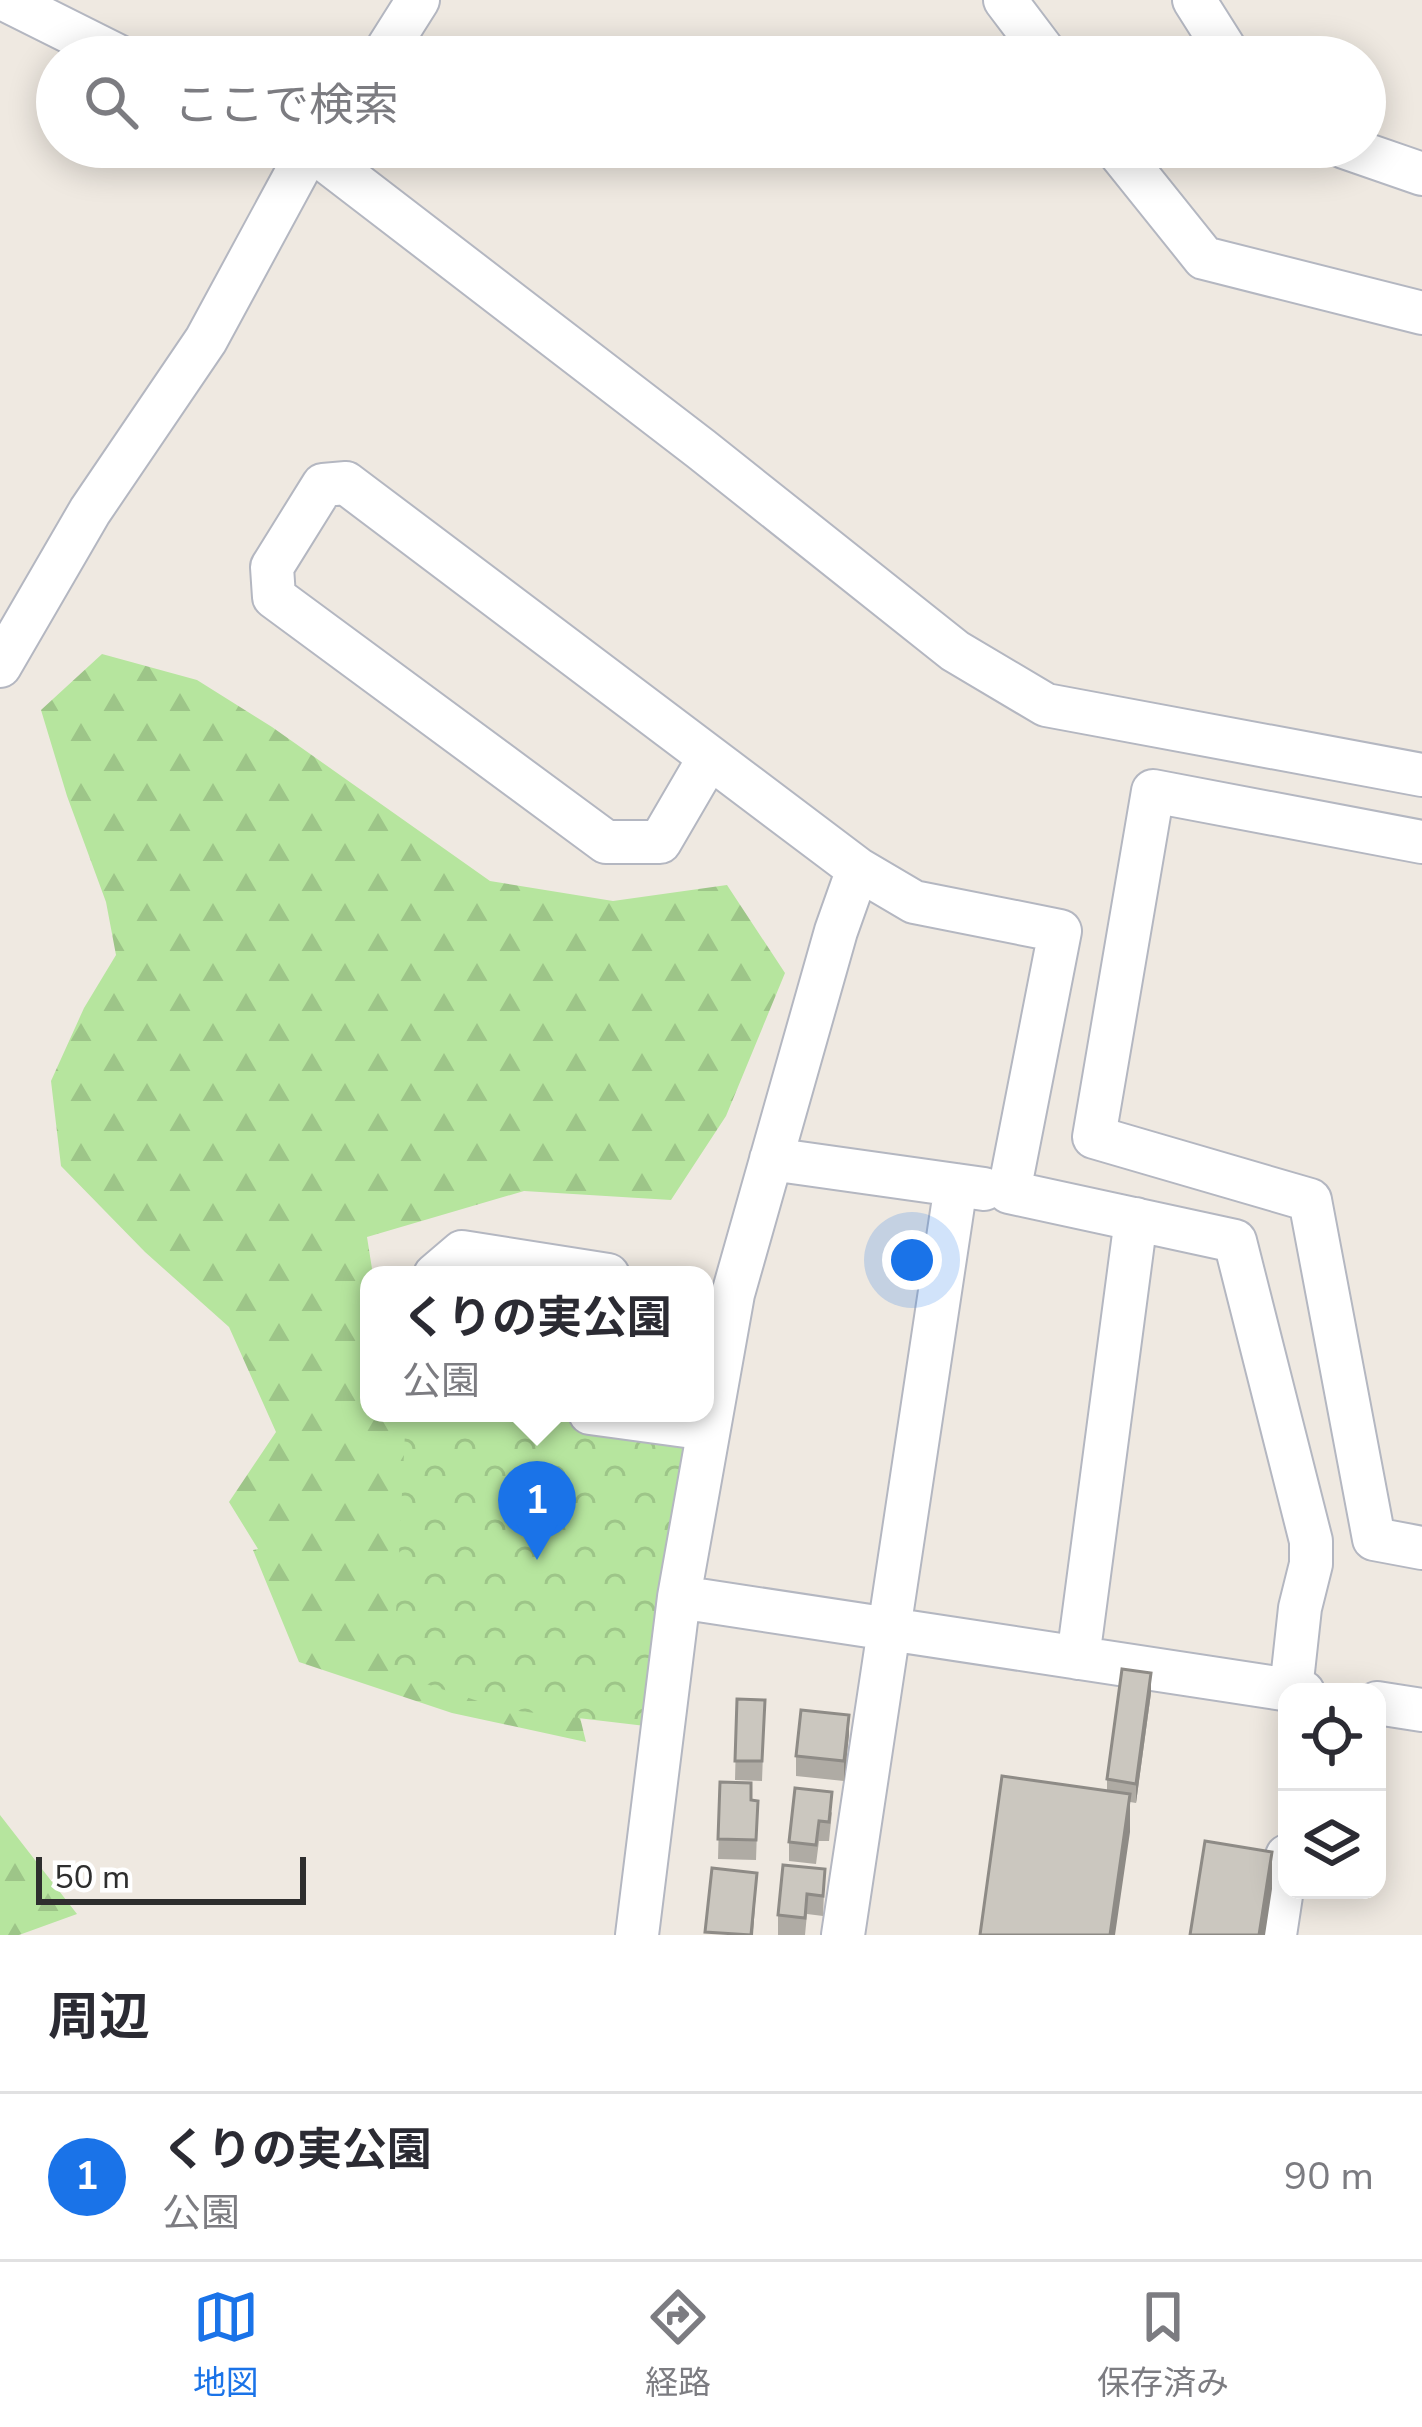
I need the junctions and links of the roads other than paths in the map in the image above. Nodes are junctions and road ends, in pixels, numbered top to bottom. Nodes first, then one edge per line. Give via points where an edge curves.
1 (6, 0) edge
2 (418, 0) edge
3 (1005, 0) edge
4 (1194, 0) edge
5 (78, 36) edge
6 (395, 36) edge
7 (1032, 36) edge
8 (1217, 36) edge
9 (1386, 162) edge
10 (305, 168) edge
11 (340, 168) edge
12 (1132, 168) edge
13 (1422, 174) edge
14 (1422, 313) edge
15 (0, 666) edge
16 (709, 758) junction
17 (1422, 775) edge
18 (1422, 842) edge
19 (858, 869) junction
20 (771, 1159) junction
21 (956, 1185) junction
22 (1009, 1192) junction
23 (1136, 1220) junction
24 (446, 1266) edge
25 (551, 1266) edge
26 (719, 1292) edge
27 (714, 1354) edge
28 (656, 1422) edge
29 (709, 1422) edge
30 (708, 1429) junction
31 (1422, 1548) edge
32 (679, 1597) junction
33 (889, 1629) junction
34 (1078, 1658) junction
35 (1297, 1683) edge
36 (1278, 1688) edge
37 (1386, 1704) edge
38 (1422, 1710) edge
39 (1280, 1899) edge
40 (637, 1935) edge
41 (843, 1935) edge
42 (1275, 1935) edge

1 - 5 street
2 - 6 street
3 - 7 street
4 - 8 street
9 - 13 street
10 - 15 street
11 - 17 street via 955,651 1046,705
12 - 14 street via 1204,258
16 - 16 street via 346,483 323,485 272,567 274,597 607,842 660,842
16 - 19 street
18 - 31 street via 1154,791 1094,1137 1310,1200 1374,1539
19 - 20 street
19 - 22 street via 914,902 1060,931
20 - 21 street
20 - 26 street
21 - 22 street
21 - 33 street
22 - 23 street
23 - 34 street
23 - 35 street via 1235,1240 1312,1541
24 - 25 street via 462,1252
26 - 27 street
28 - 30 street
29 - 30 street
30 - 32 street
32 - 33 street
32 - 40 street
33 - 34 street
33 - 41 street
34 - 36 street
37 - 38 street
39 - 42 street

